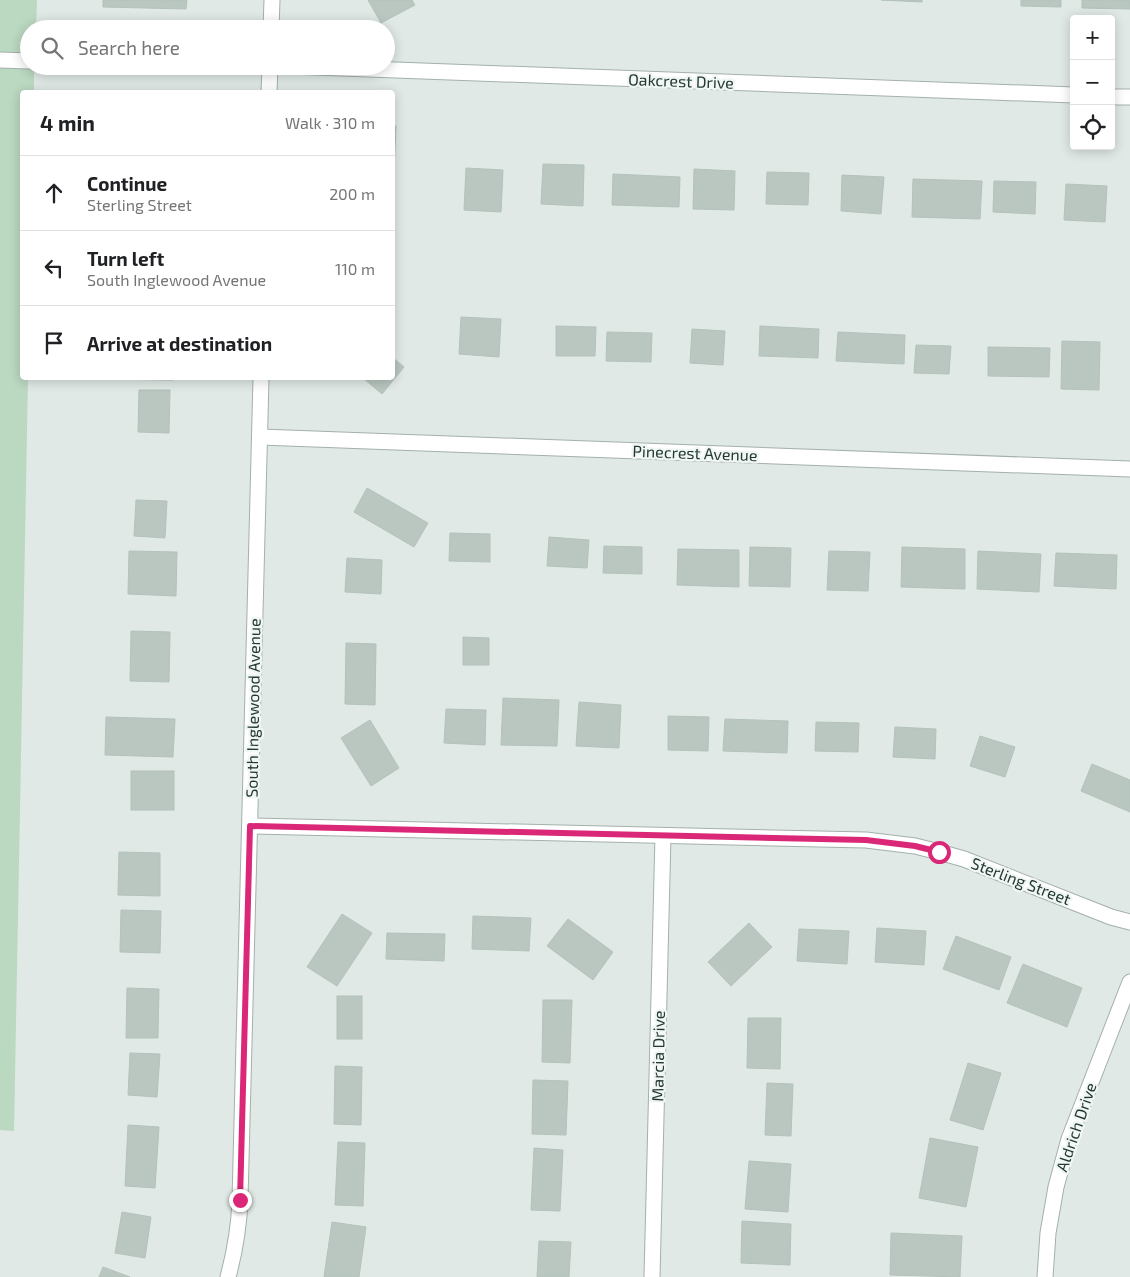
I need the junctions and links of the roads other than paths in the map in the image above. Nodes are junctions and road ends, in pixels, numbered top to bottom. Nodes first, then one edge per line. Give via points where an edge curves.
1 (272, 0) edge
2 (271, 20) edge
3 (0, 60) edge
4 (20, 61) edge
5 (395, 70) edge
6 (270, 75) edge
7 (269, 90) edge
8 (1070, 95) edge
9 (1115, 97) edge
10 (1130, 97) edge
11 (261, 380) edge
12 (260, 437) junction
13 (1130, 469) edge
14 (250, 826) junction
15 (663, 836) junction
16 (1130, 922) edge
17 (1130, 982) edge
18 (228, 1277) edge
19 (652, 1277) edge
20 (1045, 1277) edge

1 - 2 street
3 - 4 street
5 - 8 street, Oakcrest Drive
6 - 7 street
9 - 10 street
11 - 12 street, South Inglewood Avenue
12 - 13 street, Pinecrest Avenue
12 - 14 street, South Inglewood Avenue
14 - 15 street, Sterling Street
14 - 18 street, South Inglewood Avenue via 240,1200 236,1243
15 - 16 street, Sterling Street via 866,840 915,846 964,859
15 - 19 street, Marcia Drive
17 - 20 street, Aldrich Drive via 1069,1139 1054,1196

